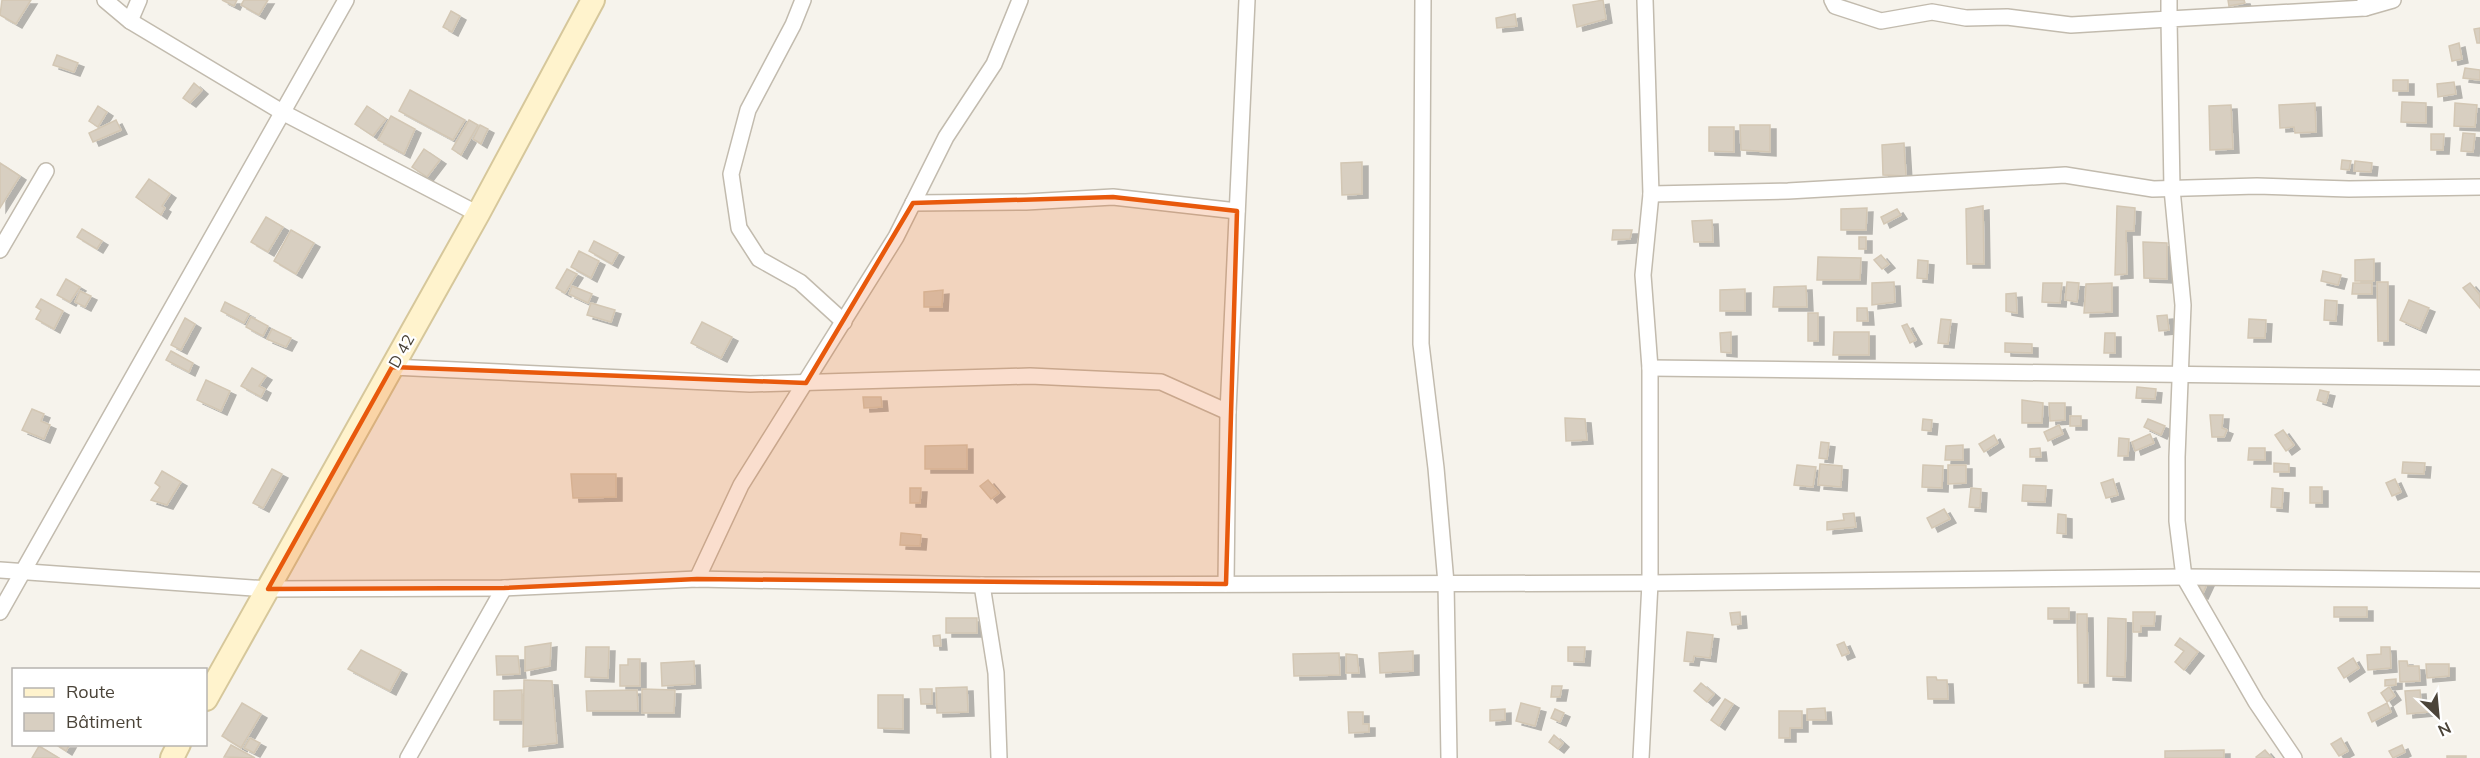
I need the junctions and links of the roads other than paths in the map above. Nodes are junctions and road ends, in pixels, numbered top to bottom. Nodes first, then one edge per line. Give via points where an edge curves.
1 (105, 0) edge
2 (139, 0) edge
3 (345, 0) edge
4 (593, 0) edge
5 (803, 0) edge
6 (1020, 0) edge
7 (1247, 0) edge
8 (1423, 0) edge
9 (1645, 0) edge
10 (1833, 0) edge
11 (2169, 0) edge
12 (2393, 0) edge
13 (2365, 4) edge
14 (2169, 19) junction
15 (130, 21) junction
16 (282, 112) junction
17 (46, 171) dead end
18 (2480, 187) edge
19 (2172, 189) junction
20 (1651, 194) junction
21 (913, 202) junction
22 (1237, 210) junction
23 (478, 214) junction
24 (0, 250) edge
25 (844, 322) junction
26 (392, 367) junction
27 (1650, 368) junction
28 (2180, 373) junction
29 (2480, 378) edge
30 (807, 383) junction
31 (1228, 412) junction
32 (0, 570) edge
33 (23, 572) junction
34 (2184, 577) junction
35 (697, 579) junction
36 (2480, 580) edge
37 (1446, 583) junction
38 (1650, 583) junction
39 (1226, 584) junction
40 (982, 585) junction
41 (504, 588) junction
42 (268, 589) junction
43 (0, 612) edge
44 (207, 697) edge
45 (408, 758) edge
46 (999, 758) edge
47 (1449, 758) edge
48 (1641, 758) edge
49 (2294, 758) edge

1 - 15 street
2 - 15 street
3 - 16 street
4 - 23 street, D 42 / D 42
5 - 25 street via 748,110 731,174 739,228 759,259 800,282
6 - 21 street via 994,64 946,137
7 - 22 street
8 - 37 street via 1421,344
9 - 20 street
10 - 14 street via 1835,6 1881,21 1932,12 2071,25
11 - 14 street
12 - 13 street
13 - 14 street
14 - 19 street
15 - 16 street
16 - 23 street
16 - 33 street
17 - 24 street
18 - 19 street
19 - 20 street via 2065,175 1788,191
19 - 28 street via 2182,305
20 - 27 street via 1642,275
21 - 22 street via 1113,197
21 - 25 street
22 - 31 street
23 - 26 street, D 42 / D 42
25 - 30 street
26 - 30 street via 750,384
26 - 42 street, D 42 / D 42
27 - 28 street
27 - 38 street
28 - 29 street
28 - 34 street via 2177,521
30 - 31 street via 1030,376 1161,382
30 - 35 street via 741,485
31 - 39 street
32 - 33 street
33 - 42 street
33 - 43 street
34 - 36 street
34 - 38 street
34 - 49 street via 2256,702
35 - 40 street
35 - 41 street
37 - 38 street
37 - 39 street
37 - 47 street
38 - 48 street
39 - 40 street
40 - 46 street via 996,673
41 - 42 street
41 - 45 street
42 - 44 street, D 42 / D 42

